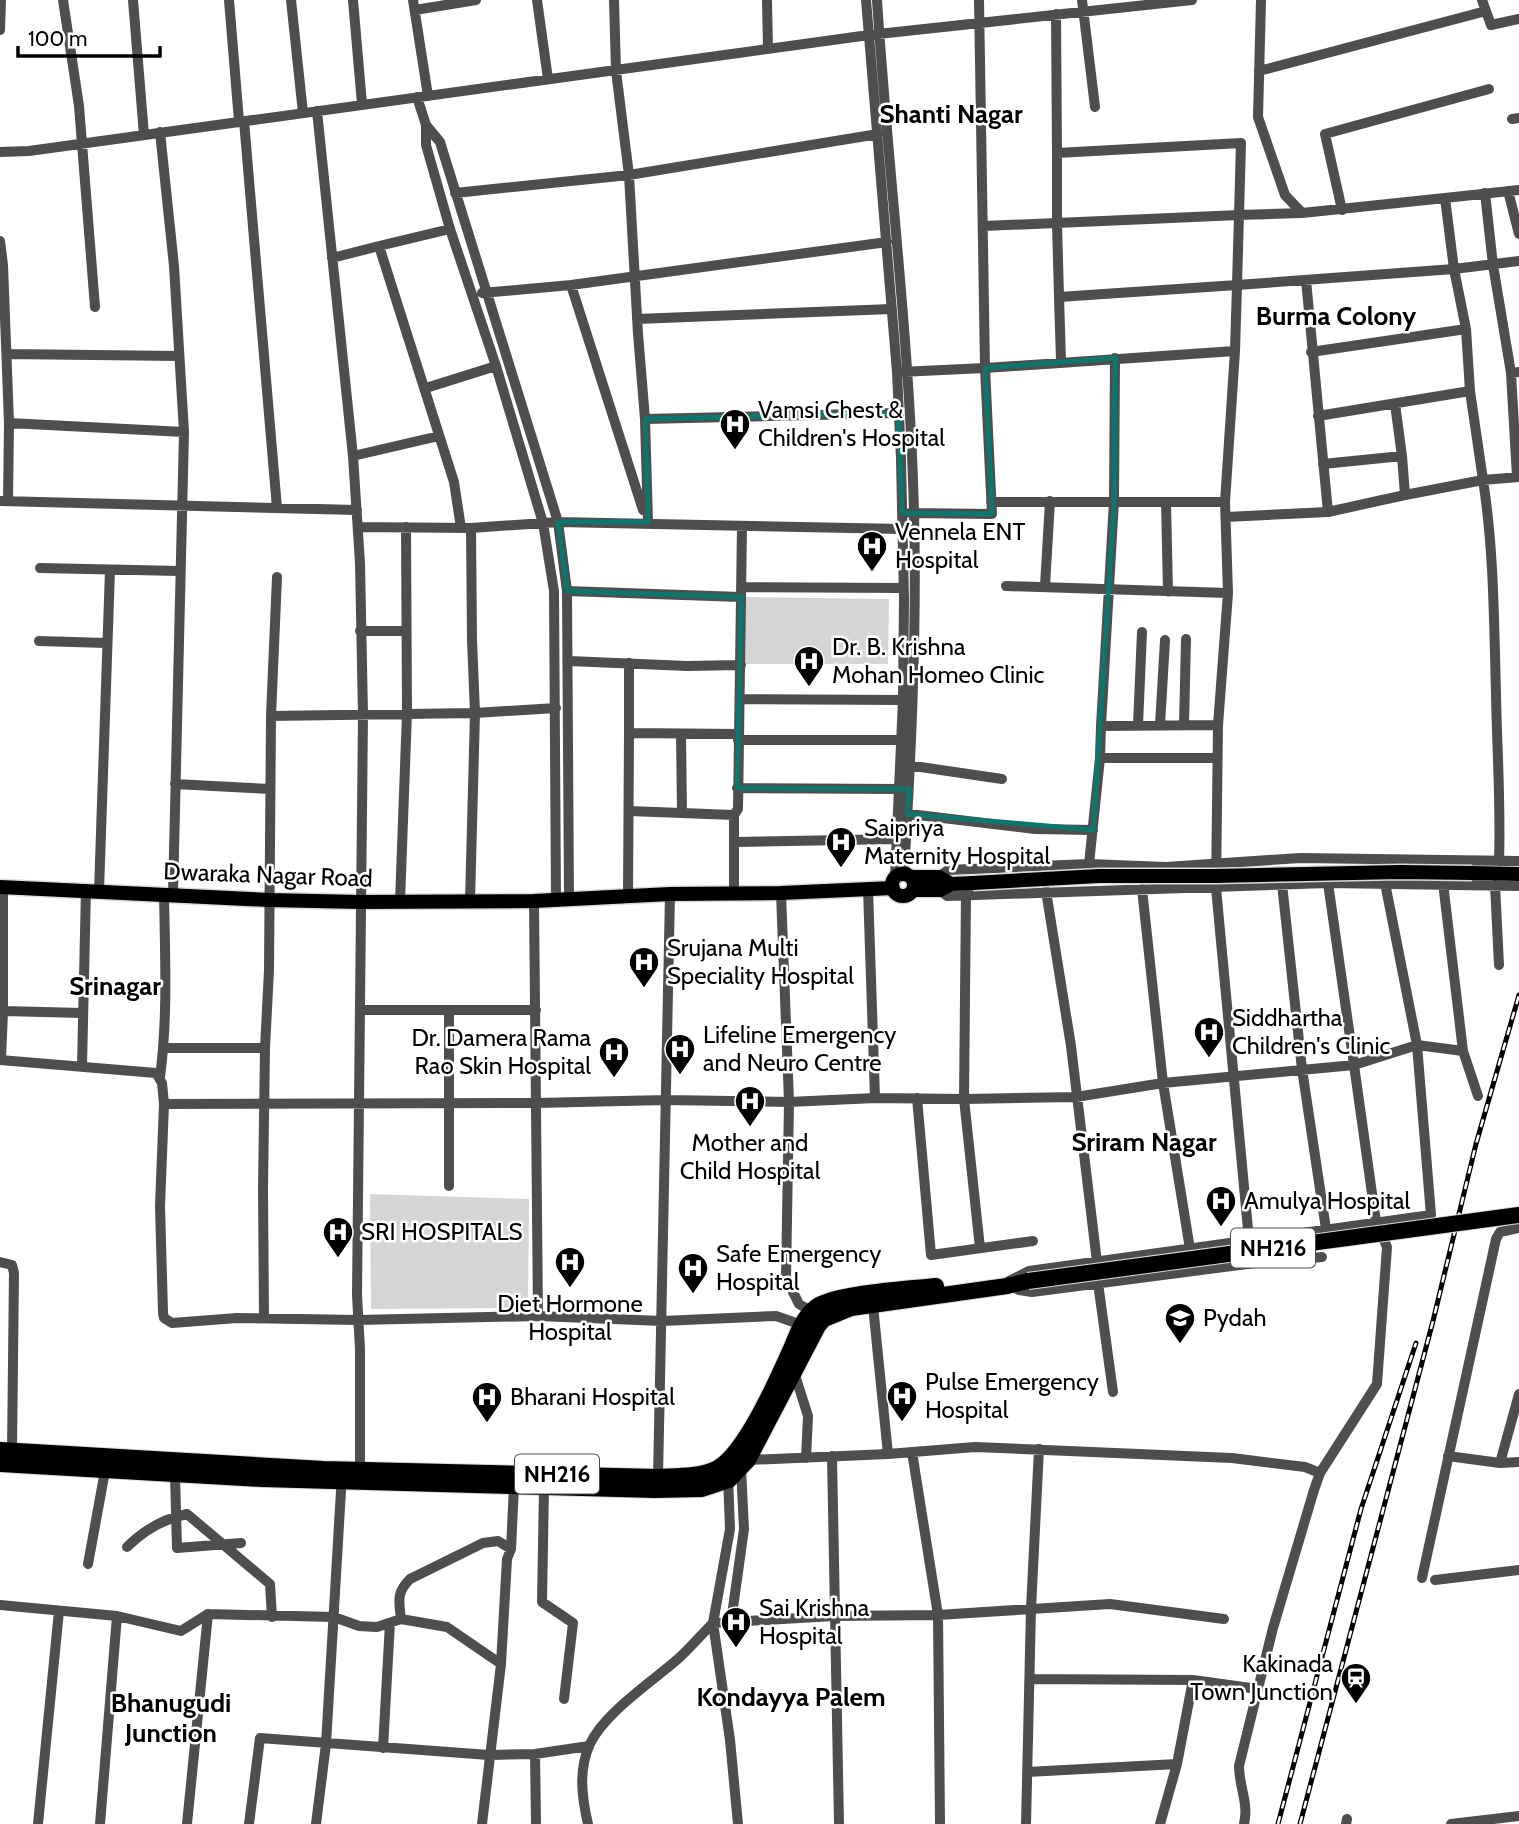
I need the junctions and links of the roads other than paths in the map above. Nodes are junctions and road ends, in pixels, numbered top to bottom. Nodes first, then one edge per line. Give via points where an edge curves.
1 (64, 0) edge
2 (133, 0) edge
3 (229, 0) edge
4 (290, 0) edge
5 (354, 0) edge
6 (476, 0) edge
7 (537, 0) edge
8 (614, 0) edge
9 (767, 0) edge
10 (866, 0) edge
11 (877, 0) edge
12 (979, 0) edge
13 (1192, 0) edge
14 (1261, 0) edge
15 (1, 3) edge
16 (414, 5) edge
17 (1484, 5) edge
18 (1083, 6) edge
19 (1056, 14) junction
20 (1519, 19) edge
21 (980, 23) junction
22 (0, 30) edge
23 (874, 35) junction
24 (768, 49) junction
25 (616, 71) junction
26 (1259, 71) junction
27 (548, 79) junction
28 (1489, 89) dead end
29 (422, 96) junction
30 (362, 104) junction
31 (1095, 107) dead end
32 (317, 111) junction
33 (303, 113) junction
34 (241, 121) junction
35 (426, 125) junction
36 (160, 132) junction
37 (1263, 133) junction
38 (878, 134) junction
39 (144, 135) junction
40 (1241, 143) junction
41 (82, 144) junction
42 (0, 152) edge
43 (1057, 153) junction
44 (629, 175) junction
45 (1514, 190) edge
46 (455, 193) junction
47 (1485, 193) junction
48 (1445, 198) junction
49 (1342, 210) junction
50 (1303, 213) junction
51 (1239, 215) junction
52 (1057, 223) junction
53 (983, 226) junction
54 (450, 229) junction
55 (1519, 234) edge
56 (0, 241) edge
57 (887, 242) junction
58 (379, 246) junction
59 (332, 258) junction
60 (1519, 261) edge
61 (2, 265) edge
62 (1493, 265) junction
63 (1454, 268) junction
64 (634, 275) junction
65 (1306, 280) junction
66 (571, 285) junction
67 (1237, 285) junction
68 (485, 292) junction
69 (472, 295) junction
70 (1059, 297) junction
71 (95, 307) dead end
72 (892, 309) junction
73 (637, 319) junction
74 (1466, 329) junction
75 (1235, 351) junction
76 (1311, 352) junction
77 (7, 354) junction
78 (179, 356) junction
79 (1115, 358) junction
80 (1061, 361) junction
81 (496, 366) junction
82 (985, 368) junction
83 (901, 372) junction
84 (1515, 373) edge
85 (426, 388) junction
86 (1470, 391) junction
87 (1395, 404) junction
88 (898, 413) junction
89 (1318, 416) junction
90 (645, 419) junction
91 (9, 423) junction
92 (184, 432) junction
93 (439, 436) junction
94 (353, 456) junction
95 (1402, 456) junction
96 (1323, 464) junction
97 (1518, 477) edge
98 (1483, 480) junction
99 (1405, 495) junction
100 (1050, 500) junction
101 (4, 501) edge
102 (1114, 501) junction
103 (991, 502) junction
104 (1166, 502) junction
105 (1225, 502) junction
106 (182, 506) junction
107 (276, 508) junction
108 (357, 510) junction
109 (1328, 512) junction
110 (902, 513) junction
111 (914, 513) junction
112 (1226, 517) junction
113 (558, 522) junction
114 (648, 522) junction
115 (543, 523) junction
116 (358, 527) junction
117 (406, 527) junction
118 (742, 527) junction
119 (466, 528) junction
120 (902, 528) junction
121 (40, 568) dead end
122 (110, 570) junction
123 (180, 572) junction
124 (277, 577) dead end
125 (1006, 586) dead end
126 (1045, 586) junction
127 (903, 587) junction
128 (567, 591) junction
129 (1110, 591) junction
130 (741, 592) junction
131 (1168, 592) junction
132 (1228, 593) junction
133 (360, 631) junction
134 (406, 631) junction
135 (1142, 632) dead end
136 (1186, 639) dead end
137 (1165, 640) dead end
138 (39, 641) dead end
139 (107, 643) junction
140 (569, 661) junction
141 (629, 663) junction
142 (741, 665) junction
143 (740, 699) junction
144 (903, 700) junction
145 (556, 708) junction
146 (407, 713) junction
147 (475, 713) junction
148 (363, 715) junction
149 (271, 716) junction
150 (1138, 725) junction
151 (1160, 725) junction
152 (1184, 725) junction
153 (1218, 725) junction
154 (1101, 726) junction
155 (629, 733) junction
156 (681, 735) junction
157 (738, 737) junction
158 (901, 740) junction
159 (1100, 758) junction
160 (1217, 758) junction
161 (906, 765) junction
162 (1002, 779) dead end
163 (175, 784) junction
164 (737, 788) junction
165 (270, 789) junction
166 (899, 789) junction
167 (629, 811) junction
168 (682, 813) junction
169 (903, 814) junction
170 (734, 815) junction
171 (1093, 830) junction
172 (898, 839) junction
173 (735, 842) junction
174 (1499, 861) junction
175 (1519, 861) edge
176 (1216, 863) junction
177 (1089, 864) junction
178 (1519, 874) edge
179 (903, 881) junction
180 (1328, 883) junction
181 (1385, 883) junction
182 (1443, 883) junction
183 (943, 884) junction
184 (1282, 884) junction
185 (1495, 885) junction
186 (1519, 886) edge
187 (1, 887) edge
188 (1216, 888) junction
189 (869, 889) junction
190 (970, 889) junction
191 (1142, 889) junction
192 (93, 890) junction
193 (1046, 891) junction
194 (734, 893) junction
195 (781, 893) junction
196 (169, 894) junction
197 (670, 894) junction
198 (628, 896) junction
199 (269, 900) junction
200 (563, 900) junction
201 (400, 901) junction
202 (470, 901) junction
203 (534, 901) junction
204 (360, 902) junction
205 (1499, 965) dead end
206 (360, 1010) junction
207 (449, 1010) junction
208 (536, 1010) junction
209 (3, 1011) junction
210 (82, 1013) junction
211 (1417, 1045) junction
212 (164, 1048) junction
213 (265, 1048) junction
214 (1463, 1051) junction
215 (0, 1060) edge
216 (1354, 1065) junction
217 (82, 1066) junction
218 (1302, 1069) junction
219 (160, 1077) junction
220 (1233, 1077) junction
221 (1163, 1083) junction
222 (1478, 1096) dead end
223 (1076, 1097) junction
224 (875, 1098) junction
225 (917, 1098) junction
226 (964, 1099) junction
227 (664, 1100) junction
228 (264, 1102) junction
229 (789, 1102) junction
230 (537, 1103) junction
231 (164, 1104) junction
232 (360, 1104) junction
233 (449, 1104) junction
234 (449, 1186) dead end
235 (1519, 1215) edge
236 (1376, 1222) junction
237 (1326, 1228) junction
238 (1519, 1228) edge
239 (1249, 1240) junction
240 (1033, 1241) dead end
241 (980, 1248) junction
242 (1190, 1249) junction
243 (1322, 1257) dead end
244 (0, 1262) edge
245 (1097, 1262) junction
246 (1017, 1282) junction
247 (1098, 1283) junction
248 (873, 1306) junction
249 (264, 1317) junction
250 (538, 1317) junction
251 (812, 1319) junction
252 (358, 1320) junction
253 (662, 1321) junction
254 (794, 1372) junction
255 (1114, 1392) dead end
256 (1519, 1394) edge
257 (1039, 1449) junction
258 (6, 1451) edge
259 (912, 1452) junction
260 (888, 1454) junction
261 (832, 1457) junction
262 (1448, 1457) junction
263 (806, 1458) junction
264 (1519, 1462) edge
265 (725, 1463) junction
266 (1500, 1463) junction
267 (0, 1464) edge
268 (745, 1464) junction
269 (105, 1471) junction
270 (1320, 1473) junction
271 (175, 1475) junction
272 (342, 1475) junction
273 (360, 1475) junction
274 (658, 1477) junction
275 (729, 1480) junction
276 (514, 1486) junction
277 (544, 1487) junction
278 (176, 1517) junction
279 (241, 1544) dead end
280 (226, 1545) junction
281 (127, 1547) dead end
282 (511, 1549) junction
283 (88, 1563) dead end
284 (1519, 1570) edge
285 (1422, 1578) dead end
286 (1436, 1580) dead end
287 (0, 1605) edge
288 (1031, 1608) junction
289 (59, 1611) junction
290 (208, 1614) junction
291 (938, 1615) junction
292 (117, 1616) junction
293 (834, 1616) junction
294 (272, 1617) junction
295 (334, 1617) junction
296 (1224, 1619) dead end
297 (396, 1621) junction
298 (731, 1622) junction
299 (713, 1623) junction
300 (501, 1664) junction
301 (1030, 1679) junction
302 (1193, 1680) junction
303 (1258, 1689) junction
304 (564, 1699) dead end
305 (326, 1744) junction
306 (589, 1746) junction
307 (383, 1748) junction
308 (535, 1754) junction
309 (489, 1755) junction
310 (1177, 1763) junction
311 (1027, 1772) junction
312 (1514, 1819) edge
313 (38, 1824) edge
314 (100, 1824) edge
315 (187, 1824) edge
316 (249, 1824) edge
317 (316, 1824) edge
318 (482, 1824) edge
319 (536, 1824) edge
320 (588, 1824) edge
321 (738, 1824) edge
322 (839, 1824) edge
323 (940, 1824) edge
324 (1026, 1824) edge
325 (1160, 1824) edge
326 (1244, 1824) edge
327 (1451, 1824) edge

1 - 41 street
2 - 39 street
3 - 34 street
4 - 33 street
5 - 30 street
6 - 16 street
7 - 27 street
8 - 25 street
9 - 24 street
10 - 23 street
11 - 23 street
12 - 21 street
13 - 18 street
14 - 26 street
15 - 22 street
16 - 29 street
17 - 20 street via 1491,25
17 - 26 street
18 - 19 street
18 - 31 street
19 - 21 street
19 - 43 street
21 - 23 street
21 - 53 street
23 - 24 street
23 - 38 street
23 - 83 street
24 - 25 street
25 - 27 street
25 - 44 street
26 - 37 street via 1258,117
27 - 29 street
28 - 49 street via 1325,134
29 - 30 street
29 - 35 street
30 - 32 street
32 - 33 street
32 - 59 street
33 - 34 street
34 - 36 street
34 - 107 street
35 - 46 street via 440,142
35 - 54 street via 426,145
36 - 39 street
36 - 78 street
37 - 40 street
37 - 50 street via 1285,195
38 - 44 street
38 - 57 street
39 - 41 street
40 - 43 street
40 - 51 street
41 - 42 street
41 - 71 street
43 - 52 street
44 - 46 street
44 - 64 street
45 - 47 street
45 - 55 street
46 - 68 street
47 - 48 street
47 - 62 street
48 - 49 street
48 - 63 street
49 - 50 street
50 - 51 street
51 - 52 street
51 - 67 street
52 - 53 street
52 - 70 street
53 - 82 street
54 - 58 street
54 - 69 street
56 - 61 street
57 - 64 street
57 - 72 street
58 - 59 street
58 - 85 street
59 - 94 street
60 - 62 street
61 - 77 street
62 - 63 street
62 - 84 street
63 - 65 street
63 - 74 street
64 - 66 street
64 - 73 street
65 - 67 street
65 - 76 street
66 - 68 street
66 - 114 street
67 - 70 street
67 - 75 street
68 - 69 street
68 - 113 street
69 - 81 street
70 - 80 street
72 - 73 street
72 - 83 street
73 - 90 street
74 - 76 street
74 - 86 street
75 - 79 street
75 - 105 street
76 - 89 street
77 - 78 street
77 - 91 street
78 - 92 street
79 - 80 street
79 - 102 street
80 - 82 street
81 - 85 street
81 - 115 street
82 - 83 street
82 - 103 street
83 - 88 street
83 - 111 street
84 - 97 street
85 - 93 street
86 - 87 street
86 - 98 street
87 - 89 street
87 - 95 street
88 - 90 street
88 - 110 street
89 - 96 street
90 - 114 street
91 - 92 street
91 - 101 street
92 - 106 street
93 - 94 street
93 - 119 street
94 - 108 street
95 - 96 street
95 - 99 street
96 - 109 street
97 - 98 street
98 - 99 street
98 - 174 street via 1494,640
99 - 109 street
100 - 102 street
100 - 103 street
100 - 126 street
101 - 106 street
102 - 104 street
102 - 129 street
103 - 111 street via 992,514
104 - 105 street
104 - 131 street
105 - 112 street
106 - 107 street
106 - 123 street
107 - 108 street
108 - 116 street
109 - 112 street
110 - 111 street
110 - 120 street
111 - 161 street
112 - 132 street
113 - 114 street
113 - 115 street
113 - 128 street
114 - 118 street
115 - 119 street
115 - 145 street via 554,591
116 - 117 street
116 - 133 street
117 - 119 street
117 - 134 street
118 - 120 street
118 - 130 street
119 - 147 street
120 - 127 street
121 - 122 street
122 - 123 street
122 - 139 street
123 - 163 street
124 - 149 street
125 - 126 street
126 - 129 street
127 - 130 street
127 - 144 street
128 - 130 street
128 - 140 street
129 - 131 street
129 - 154 street
130 - 142 street
131 - 132 street
132 - 153 street
133 - 134 street
133 - 148 street
134 - 146 street
135 - 150 street
136 - 152 street
137 - 151 street
138 - 139 street
139 - 192 street
140 - 141 street
140 - 200 street
141 - 142 street
141 - 155 street
142 - 143 street
143 - 144 street
143 - 157 street
144 - 158 street
145 - 147 street
145 - 200 street
146 - 147 street
146 - 148 street
146 - 201 street
147 - 202 street
148 - 149 street
148 - 204 street
149 - 165 street
150 - 151 street
150 - 154 street
151 - 152 street
152 - 153 street
153 - 160 street
154 - 159 street
155 - 156 street
155 - 167 street
156 - 157 street
156 - 168 street
157 - 158 street
157 - 164 street
158 - 161 street
159 - 160 street
159 - 171 street
160 - 176 street
161 - 162 street
161 - 166 street
161 - 169 street
163 - 165 street
163 - 196 street
164 - 166 street
164 - 170 street
165 - 199 street
166 - 169 street
167 - 168 street
167 - 198 street
168 - 170 street
169 - 171 street via 1035,829
169 - 172 street
169 - 179 street
170 - 173 street
171 - 177 street
172 - 173 street
172 - 179 street
173 - 194 street
174 - 175 street
174 - 176 street via 1300,858
176 - 177 street via 1166,867
176 - 188 street
177 - 183 street via 948,870
178 - 190 main road, Dwaraka Nagar Road, bridge via 1099,876
179 - 183 main road, Dwaraka Nagar Road
179 - 189 main road, Dwaraka Nagar Road
180 - 181 street
180 - 184 street
180 - 216 street
181 - 182 street
181 - 211 street
182 - 185 street
182 - 214 street
183 - 190 main road, Dwaraka Nagar Road
184 - 188 street
184 - 218 street
185 - 186 street
185 - 205 street
187 - 192 main road, Dwaraka Nagar Road
187 - 209 street
188 - 191 street
188 - 220 street
189 - 195 main road, Dwaraka Nagar Road
189 - 224 street
190 - 193 street
190 - 226 street
191 - 193 street
191 - 221 street
192 - 196 main road, Dwaraka Nagar Road
192 - 210 street
193 - 223 street
194 - 195 main road, Dwaraka Nagar Road
194 - 197 main road, Dwaraka Nagar Road
195 - 229 street
196 - 199 main road, Dwaraka Nagar Road
196 - 212 street
197 - 198 main road, Dwaraka Nagar Road
197 - 227 street
198 - 200 main road, Dwaraka Nagar Road
199 - 204 main road, Dwaraka Nagar Road
199 - 213 street
200 - 203 main road, Dwaraka Nagar Road
201 - 202 main road, Dwaraka Nagar Road
201 - 204 main road, Dwaraka Nagar Road
202 - 203 main road, Dwaraka Nagar Road
203 - 208 street
204 - 206 street
206 - 207 street
206 - 232 street
207 - 208 street
207 - 233 street
208 - 230 street
209 - 210 street
209 - 215 street
210 - 217 street
211 - 214 street
211 - 216 street
211 - 236 street via 1431,1215
212 - 213 street
212 - 219 street
213 - 228 street
214 - 222 street
215 - 217 street
216 - 218 street
216 - 236 street
217 - 219 street
218 - 220 street
218 - 237 street
219 - 231 street
220 - 221 street
220 - 239 street
221 - 223 street
221 - 242 street
223 - 226 street
223 - 245 street
224 - 225 street
224 - 229 street
225 - 226 street
225 - 241 street via 930,1255
226 - 241 street
227 - 229 street
227 - 230 street
227 - 253 street
228 - 231 street
228 - 232 street
228 - 249 street
229 - 251 street via 786,1278
230 - 233 street
230 - 250 street
231 - 249 street via 160,1206 164,1318 183,1323
232 - 233 street
232 - 252 street
233 - 234 street
235 - 246 highway, NH216, bridge
236 - 237 street
236 - 270 street via 1387,1247 1377,1384
237 - 239 street
238 - 262 street via 1500,1232 1496,1239
239 - 242 street
240 - 241 street
242 - 245 street
243 - 247 street
244 - 258 street via 12,1265 13,1273
245 - 246 street via 1028,1270
246 - 247 street via 1019,1290 1032,1292
246 - 248 highway, NH216
246 - 251 highway, NH216 via 982,1281 849,1297 822,1303
247 - 255 street
248 - 251 highway, NH216
248 - 260 street
249 - 252 street
250 - 252 street
250 - 253 street
251 - 253 street
251 - 254 highway
251 - 265 highway via 760,1412
252 - 273 street
253 - 274 street
254 - 263 street via 808,1416
254 - 268 highway
256 - 266 street
257 - 259 street via 975,1447
257 - 270 street via 1232,1458
257 - 288 street
258 - 272 highway, NH216
259 - 260 street
259 - 291 street
260 - 261 street
261 - 263 street
261 - 293 street
262 - 266 street
262 - 285 street
263 - 268 street
264 - 266 street
265 - 274 highway, NH216 via 697,1475
265 - 275 street
267 - 269 highway, NH216
268 - 275 highway
268 - 298 street via 744,1529
269 - 271 highway, NH216
269 - 283 street
270 - 303 street
271 - 272 highway, NH216
271 - 278 street
272 - 273 highway, NH216
272 - 295 street
273 - 274 highway, NH216
273 - 276 highway, NH216
275 - 277 highway, NH216 via 702,1489
275 - 299 street via 730,1529
276 - 277 highway, NH216
276 - 282 street
277 - 304 street via 542,1602 573,1622
278 - 280 street via 187,1514
278 - 280 street via 177,1548
278 - 281 street via 146,1529
279 - 280 street
280 - 294 street via 270,1584
282 - 297 street via 498,1541 483,1543 410,1579 401,1588
282 - 300 street
284 - 286 street
287 - 289 street
288 - 291 street
288 - 296 street via 1110,1604
288 - 301 street
289 - 292 street
289 - 313 street
290 - 292 street via 181,1631
290 - 294 street
290 - 315 street
291 - 293 street
291 - 323 street
292 - 314 street
293 - 298 street
293 - 322 street
294 - 295 street
295 - 297 street via 359,1626
295 - 305 street
297 - 300 street via 447,1627
297 - 307 street
298 - 299 street
299 - 306 street via 602,1725
299 - 321 street
300 - 309 street
301 - 302 street
301 - 311 street
302 - 303 street
302 - 310 street
303 - 326 street via 1239,1766 1246,1801
305 - 307 street
305 - 316 street via 260,1738
305 - 317 street
306 - 308 street
306 - 320 street via 582,1778
307 - 309 street
308 - 309 street
308 - 319 street
309 - 318 street
310 - 311 street
310 - 325 street
311 - 324 street
312 - 327 street

